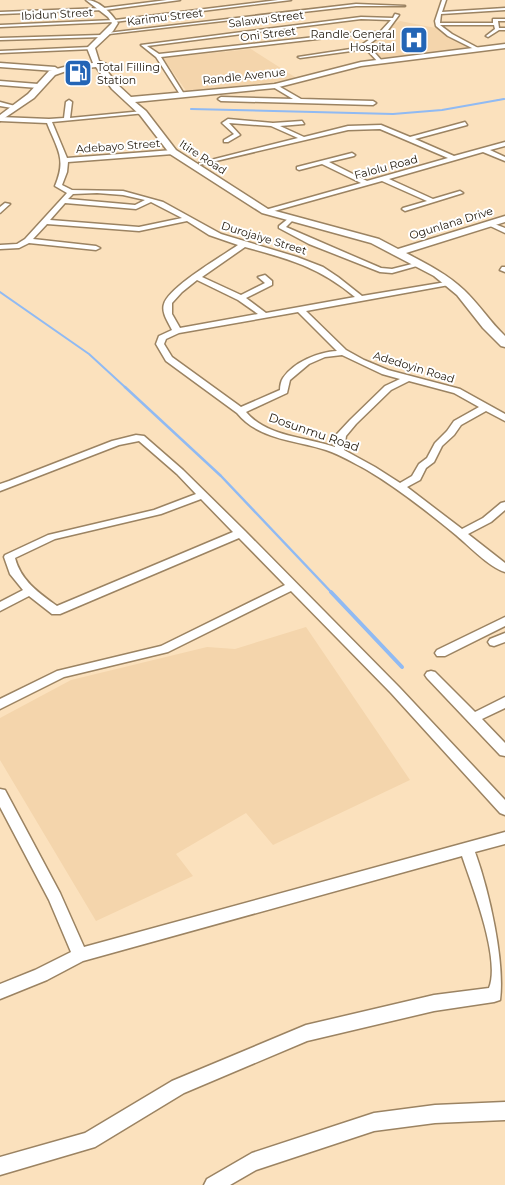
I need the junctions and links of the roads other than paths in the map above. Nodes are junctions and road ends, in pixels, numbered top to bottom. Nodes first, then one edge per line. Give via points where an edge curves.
1 (178, 0) edge
2 (235, 0) edge
3 (289, 0) edge
4 (444, 0) edge
5 (407, 1) edge
6 (97, 4) edge
7 (245, 5) junction
8 (403, 6) junction
9 (505, 9) edge
10 (184, 12) junction
11 (0, 13) edge
12 (439, 13) junction
13 (264, 16) junction
14 (272, 19) dead end
15 (394, 19) junction
16 (116, 20) junction
17 (505, 20) edge
18 (202, 23) junction
19 (279, 23) dead end
20 (437, 24) junction
21 (495, 24) junction
22 (0, 26) edge
23 (287, 27) junction
24 (498, 29) junction
25 (505, 29) edge
26 (147, 30) junction
27 (380, 33) junction
28 (105, 34) junction
29 (488, 36) dead end
30 (0, 39) edge
31 (165, 42) junction
32 (505, 46) edge
33 (91, 48) junction
34 (366, 48) junction
35 (478, 50) junction
36 (0, 52) edge
37 (158, 56) junction
38 (300, 57) dead end
39 (379, 62) junction
40 (99, 63) junction
41 (0, 65) edge
42 (52, 66) junction
43 (0, 83) edge
44 (37, 86) junction
45 (275, 86) junction
46 (181, 94) junction
47 (222, 99) dead end
48 (130, 100) junction
49 (300, 101) junction
50 (69, 102) dead end
51 (0, 104) edge
52 (373, 104) dead end
53 (12, 106) junction
54 (143, 113) junction
55 (0, 118) edge
56 (67, 119) junction
57 (49, 120) junction
58 (302, 123) dead end
59 (272, 124) junction
60 (464, 124) dead end
61 (304, 139) junction
62 (410, 139) junction
63 (226, 142) dead end
64 (505, 144) edge
65 (484, 150) junction
66 (173, 152) junction
67 (352, 155) dead end
68 (453, 158) junction
69 (505, 159) edge
70 (65, 160) junction
71 (323, 162) junction
72 (201, 164) junction
73 (299, 168) dead end
74 (384, 179) junction
75 (367, 183) junction
76 (114, 184) dead end
77 (108, 191) junction
78 (71, 192) junction
79 (460, 193) dead end
80 (150, 200) junction
81 (431, 200) junction
82 (62, 201) junction
83 (7, 204) dead end
84 (405, 209) dead end
85 (270, 210) junction
86 (0, 211) edge
87 (186, 219) junction
88 (291, 219) junction
89 (505, 219) edge
90 (46, 222) junction
91 (499, 226) edge
92 (28, 241) junction
93 (244, 244) junction
94 (0, 247) edge
95 (96, 248) dead end
96 (403, 253) junction
97 (420, 264) junction
98 (262, 277) dead end
99 (198, 278) junction
100 (449, 283) junction
101 (241, 298) junction
102 (360, 298) junction
103 (300, 310) junction
104 (265, 316) junction
105 (178, 331) junction
106 (505, 334) edge
107 (505, 343) edge
108 (343, 352) junction
109 (409, 378) junction
110 (487, 407) junction
111 (240, 411) junction
112 (505, 418) edge
113 (339, 451) junction
114 (400, 487) junction
115 (0, 488) edge
116 (203, 495) junction
117 (505, 504) edge
118 (241, 533) junction
119 (461, 534) junction
120 (505, 568) edge
121 (292, 586) junction
122 (30, 591) junction
123 (0, 607) edge
124 (505, 621) edge
125 (441, 653) dead end
126 (431, 675) dead end
127 (505, 702) edge
128 (0, 704) edge
129 (474, 718) junction
130 (505, 751) edge
131 (0, 794) edge
132 (505, 809) edge
133 (5, 814) edge
134 (505, 838) edge
135 (467, 848) junction
136 (80, 955) junction
137 (0, 992) edge
138 (505, 1111) edge
139 (0, 1166) edge
140 (213, 1185) edge

1 - 6 street
2 - 7 street
3 - 7 street, Ibidun Street
4 - 12 street
5 - 8 street
6 - 11 street
6 - 16 main road
7 - 10 street, Ibidun Street
7 - 13 street
8 - 13 street, Karimu Street via 356,4
8 - 15 street
9 - 12 street
10 - 16 street, Ibidun Street
10 - 18 street
12 - 20 street
13 - 14 street
13 - 18 street, Karimu Street
15 - 23 street, Salawu Street via 365,18
15 - 27 street
16 - 22 street, Ibidun Street
16 - 28 main road
17 - 21 street via 495,20
18 - 26 street, Karimu Street
19 - 23 street
20 - 21 street
20 - 35 street
21 - 24 street
23 - 31 street, Salawu Street
24 - 25 street
24 - 29 street
26 - 28 street, Karimu Street
26 - 31 street
27 - 34 street via 367,43
27 - 37 street, Oni Street
28 - 30 street, Karimu Street
28 - 33 main road
28 - 40 main road via 95,50
31 - 37 street, Salawu Street via 143,45
32 - 35 main road, Randle Avenue
33 - 36 street via 60,52
33 - 40 main road, Itire Road
34 - 38 street
34 - 39 street
35 - 39 main road, Randle Avenue
37 - 46 street
39 - 45 main road, Randle Avenue via 346,67
40 - 42 main road
40 - 44 main road via 59,70
40 - 48 main road, Itire Road
41 - 42 street
42 - 44 main road
43 - 44 street
44 - 53 main road
44 - 55 main road via 31,96
45 - 46 main road, Randle Avenue
45 - 49 street
46 - 48 main road, Randle Avenue
47 - 49 street
48 - 54 main road, Itire Road
48 - 72 main road, Itire Road via 155,119 181,152
49 - 52 street
50 - 56 street
51 - 53 street
53 - 55 main road
54 - 56 street
54 - 66 main road, Itire Road
55 - 57 street
56 - 57 street
57 - 70 street
58 - 59 street
59 - 61 street
59 - 63 street via 226,122 236,135
60 - 62 street
61 - 62 street via 371,126
61 - 72 street
62 - 68 street
64 - 65 street, Falolu Road
65 - 68 street, Falolu Road
65 - 69 street
66 - 70 street, Adebayo Street
66 - 85 main road, Itire Road
67 - 71 street
68 - 74 street, Falolu Road
70 - 78 street via 58,186
71 - 73 street
71 - 75 street
72 - 85 main road, Itire Road
74 - 75 street, Falolu Road
74 - 81 street
75 - 85 street, Falolu Road
76 - 77 street
77 - 78 street, Durojaiye Street
77 - 80 street, Durojaiye Street
78 - 82 street
79 - 81 street
80 - 82 street via 136,207
80 - 87 street, Durojaiye Street
81 - 84 street
82 - 90 street
83 - 86 street
85 - 88 main road, Itire Road
85 - 96 main road, Itire Road via 365,234
87 - 90 street via 140,229
87 - 93 street, Durojaiye Street via 216,236
88 - 96 main road, Itire Road via 366,238
88 - 97 street via 281,227 380,270 392,271
89 - 91 main road, Ogunlana Drive
90 - 92 street
91 - 96 main road, Ogunlana Drive
92 - 94 street via 19,246
92 - 95 street
93 - 99 street
93 - 102 street, Durojaiye Street via 321,270
96 - 97 main road
96 - 106 main road via 458,282
97 - 100 main road
98 - 101 street via 269,283
99 - 101 street
99 - 105 street via 177,290 167,304 167,313
100 - 102 street
100 - 107 main road
101 - 104 street
102 - 103 street
103 - 104 street
103 - 108 street, Adedoyin Road
104 - 105 street
105 - 111 street, Dosunmu Road via 167,335 160,344 169,358
108 - 109 street, Adedoyin Road via 385,372
108 - 111 street via 312,358 286,379 284,390
109 - 110 street, Adedoyin Road via 457,392
109 - 113 street via 388,388 353,422 341,435
110 - 112 street, Adedoyin Road
110 - 114 street via 457,423 416,478
111 - 113 street, Dosunmu Road via 253,424 269,431
113 - 114 street, Dosunmu Road via 366,463
114 - 119 street, Dosunmu Road
115 - 116 street via 60,463 135,438 144,440
116 - 118 street
116 - 122 street via 157,512 52,537 9,557 14,573
117 - 119 street via 487,520
118 - 121 street
118 - 122 street via 56,611
119 - 120 street, Dosunmu Road
121 - 128 street via 164,649 61,674
121 - 132 street via 395,690
122 - 123 street
124 - 125 street
126 - 129 street
127 - 129 street
129 - 130 street
131 - 133 street
133 - 136 street via 55,898
134 - 135 street
135 - 136 street
135 - 139 street via 492,931 498,963 499,983 494,995 434,1003 306,1033 178,1087 89,1140
136 - 137 street
138 - 140 street via 435,1114 374,1122 252,1162

